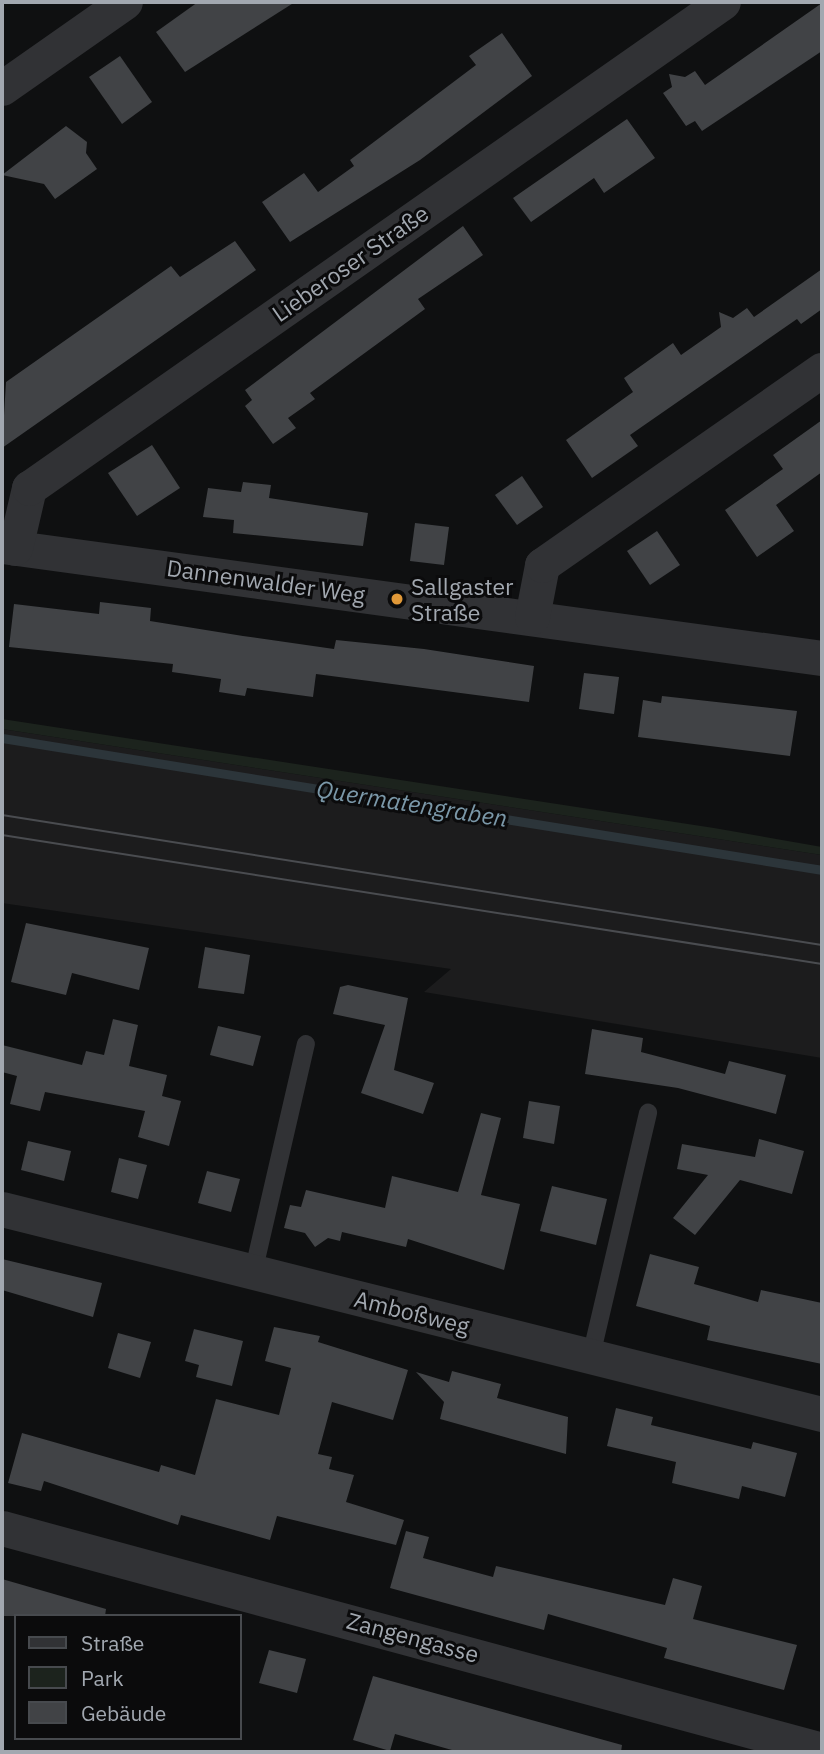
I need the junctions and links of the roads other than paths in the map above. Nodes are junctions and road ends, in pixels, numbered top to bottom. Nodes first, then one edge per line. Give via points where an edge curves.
1 (125, 2) edge
2 (723, 2) edge
3 (2, 88) edge
4 (822, 370) edge
5 (8, 547) edge
6 (532, 617) junction
7 (822, 657) edge
8 (306, 1044) dead end
9 (648, 1113) dead end
10 (2, 1209) edge
11 (253, 1273) junction
12 (591, 1356) junction
13 (822, 1414) edge
14 (2, 1528) edge
15 (822, 1750) edge

1 - 3 street
2 - 5 street, Lieberoser Straße via 29,488
4 - 6 street via 542,565
5 - 6 street, Dannenwalder Weg
6 - 7 street, Dannenwalder Weg
8 - 11 lane
9 - 12 lane
10 - 11 street, Amboßweg
11 - 12 street, Amboßweg
12 - 13 street, Amboßweg
14 - 15 street, Zangengasse

